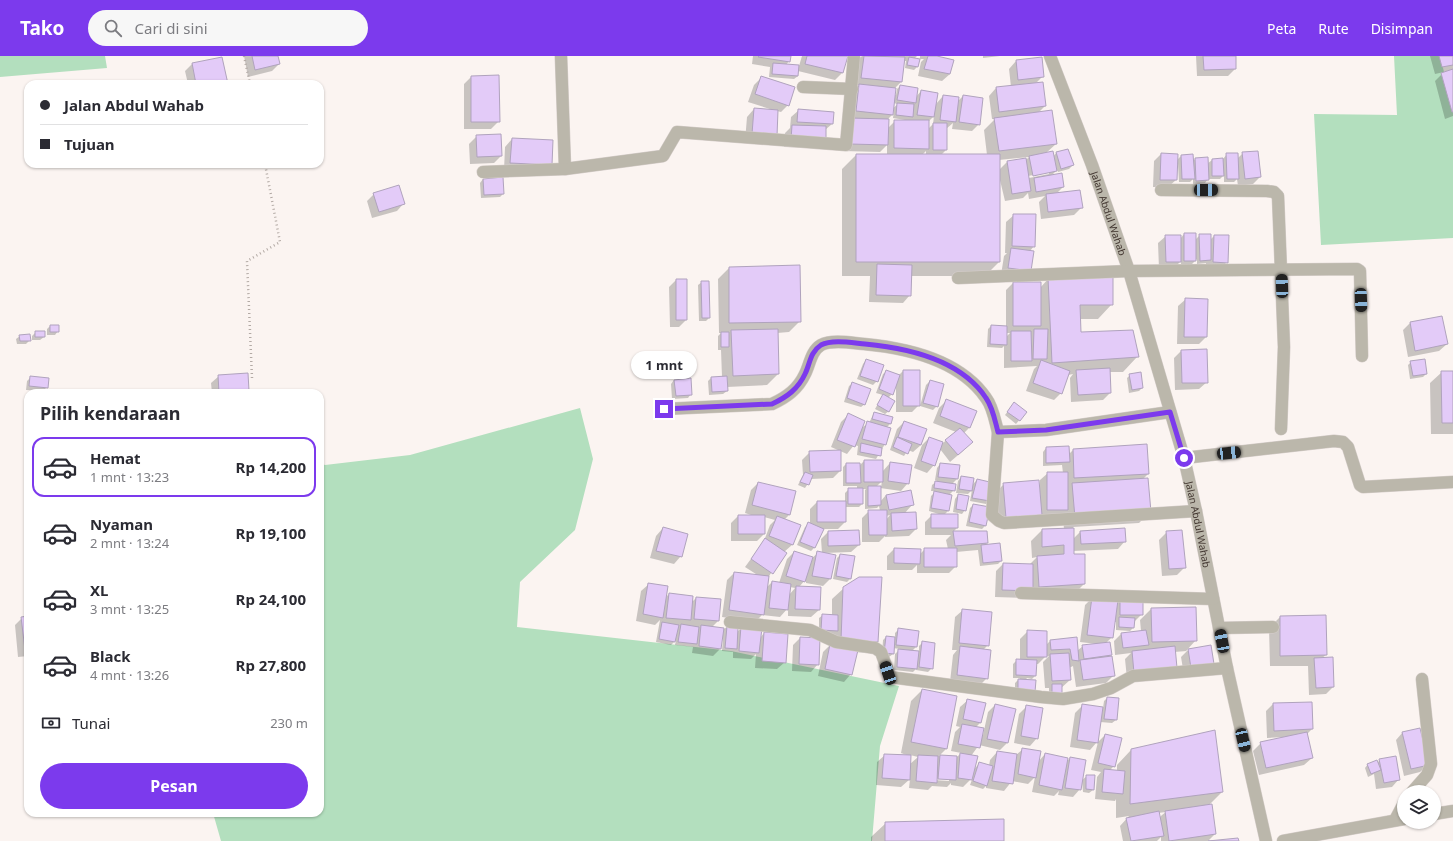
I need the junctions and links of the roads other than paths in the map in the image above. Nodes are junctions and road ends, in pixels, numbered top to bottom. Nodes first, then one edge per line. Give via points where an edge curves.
1 (561, 56) edge
2 (854, 56) edge
3 (1050, 56) edge
4 (803, 87) dead end
5 (852, 89) junction
6 (565, 168) junction
7 (483, 172) dead end
8 (1161, 190) dead end
9 (1130, 271) junction
10 (1281, 271) junction
11 (958, 278) dead end
12 (1362, 356) dead end
13 (664, 409) dead end
14 (1170, 412) junction
15 (1281, 429) dead end
16 (998, 432) junction
17 (1184, 458) junction
18 (1453, 482) edge
19 (1196, 511) junction
20 (1021, 593) dead end
21 (1213, 599) junction
22 (730, 622) dead end
23 (1273, 626) dead end
24 (1219, 628) junction
25 (1227, 668) junction
26 (1422, 679) dead end
27 (1419, 785) edge
28 (1453, 811) edge
29 (1441, 813) edge
30 (1397, 821) edge
31 (1266, 841) edge
32 (1283, 841) edge

1 - 6 street
2 - 5 street
3 - 9 street, Jalan Abdul Wahab
4 - 5 street
5 - 6 street via 846,145 677,132 663,156
6 - 7 street
8 - 10 street via 1274,192 1280,202
9 - 10 street
9 - 11 street
9 - 14 street, Jalan Abdul Wahab
10 - 12 street via 1353,268 1360,271
10 - 15 street via 1284,347
13 - 16 street via 772,404 788,396 799,385 814,351 822,345 851,343 895,348 949,365 987,398
14 - 16 street via 1046,430
14 - 17 street, Jalan Abdul Wahab
16 - 19 street via 992,514 999,522
17 - 18 street via 1334,441 1343,442 1348,447 1363,487
17 - 19 street, Jalan Abdul Wahab
19 - 21 street, Jalan Abdul Wahab
20 - 21 street
21 - 24 street, Jalan Abdul Wahab
22 - 25 street via 810,630 836,642 875,648 881,652 890,677 1062,699 1093,694 1133,676
23 - 24 street
24 - 25 street, Jalan Abdul Wahab
25 - 31 street, Jalan Abdul Wahab
26 - 27 street via 1431,764 1428,775
28 - 29 street
30 - 32 street

